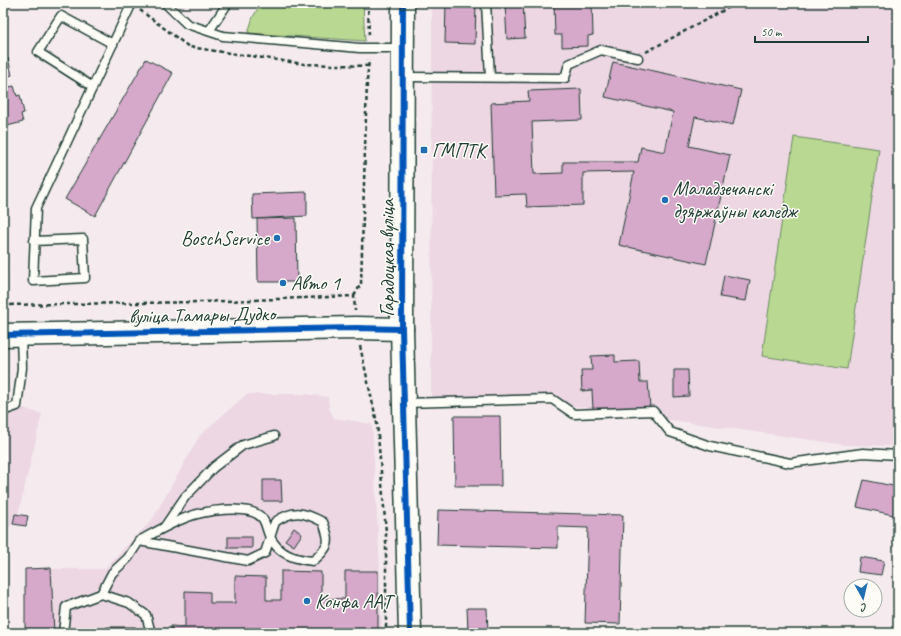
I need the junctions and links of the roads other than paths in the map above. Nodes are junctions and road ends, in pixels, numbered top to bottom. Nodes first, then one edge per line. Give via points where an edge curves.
1 (132, 3) edge
2 (165, 3) edge
3 (228, 3) edge
4 (403, 3) edge
5 (486, 3) edge
6 (209, 31) junction
7 (113, 44) junction
8 (403, 48) junction
9 (638, 58) road end
10 (490, 77) junction
11 (402, 78) junction
12 (93, 87) junction
13 (34, 241) junction
14 (402, 329) junction
15 (12, 335) edge
16 (404, 403) junction
17 (3, 411) edge
18 (274, 436) dead end
19 (898, 455) edge
20 (164, 526) junction
21 (270, 539) junction
22 (139, 541) junction
23 (101, 594) junction
24 (63, 633) edge
25 (151, 633) edge
26 (410, 633) edge

1 - 7 lane
2 - 6 lane via 188,24
3 - 6 lane
4 - 8 street, Гарадоцкая вуліца
5 - 10 lane
6 - 8 lane via 223,36 369,49
7 - 12 lane
7 - 12 lane via 61,16 38,52
8 - 11 street, Гарадоцкая вуліца
9 - 10 lane via 601,50 569,64 564,78
10 - 11 lane
11 - 14 street, Гарадоцкая вуліца
12 - 13 lane via 36,208
13 - 13 lane via 33,281 85,278 83,239
14 - 15 street, вуліца Тамары Дудко
14 - 16 street, Гарадоцкая вуліца
15 - 17 lane via 22,368 17,406
16 - 19 lane via 552,399 574,414 653,411 670,432 710,446 790,463 863,453
16 - 26 street, Гарадоцкая вуліца
18 - 20 lane via 243,445 214,467 185,497
20 - 21 lane via 187,517 236,509 256,513 263,518
20 - 22 lane
21 - 21 lane via 275,522 286,515 307,514 323,522 329,537 325,550 313,561 298,560 282,552
21 - 22 lane via 265,553 248,561
22 - 23 lane via 128,558 112,573
23 - 24 lane via 66,607
23 - 25 lane via 129,603 146,615

